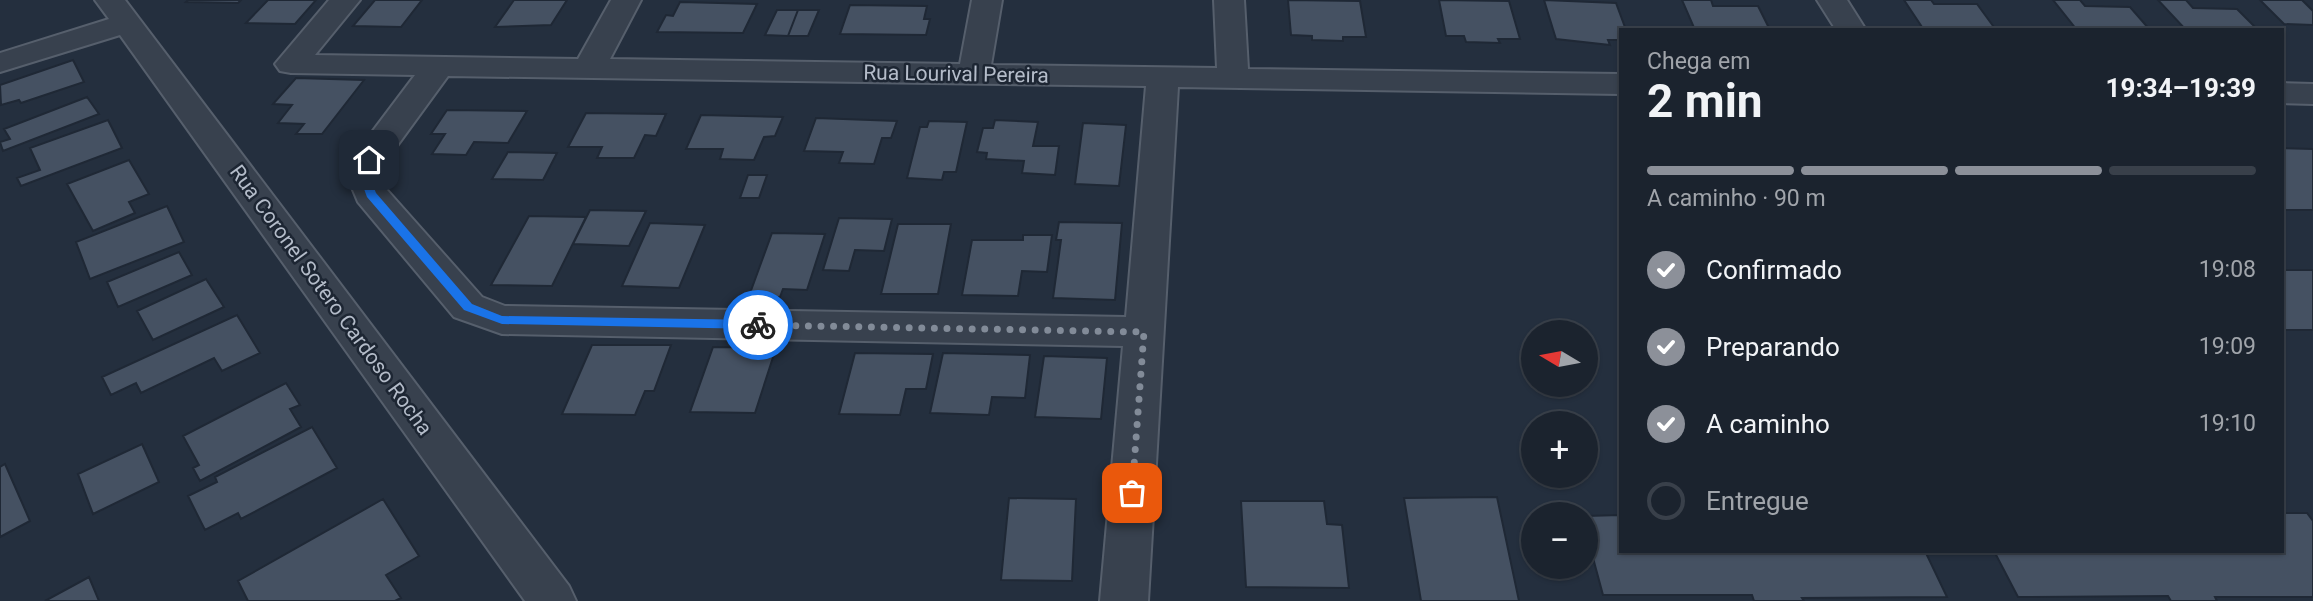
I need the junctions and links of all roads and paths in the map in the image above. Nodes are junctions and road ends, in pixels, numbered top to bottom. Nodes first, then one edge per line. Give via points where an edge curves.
1 (345, 0) edge
2 (626, 0) edge
3 (988, 0) edge
4 (1229, 0) edge
5 (1832, 0) edge
6 (118, 11) edge
7 (1850, 28) edge
8 (0, 63) edge
9 (439, 66) junction
10 (589, 68) junction
11 (974, 74) junction
12 (1163, 77) junction
13 (1233, 78) junction
14 (1619, 84) edge
15 (2284, 93) edge
16 (2313, 94) edge
17 (1144, 332) junction
18 (552, 601) edge
19 (1124, 601) edge

1 - 9 street, Rua Lourival Pereira via 291,64
2 - 10 street
3 - 11 street
4 - 13 street
5 - 7 street
6 - 8 street
6 - 18 street, Rua Coronel Sotero Cardoso Rocha
9 - 10 street, Rua Lourival Pereira
9 - 17 street via 369,160 365,178 371,194 450,287 482,315 502,320
10 - 11 street, Rua Lourival Pereira
11 - 12 street, Rua Lourival Pereira
12 - 13 street, Rua Lourival Pereira
12 - 17 street
13 - 14 street, Rua Lourival Pereira
15 - 16 street
17 - 19 street

